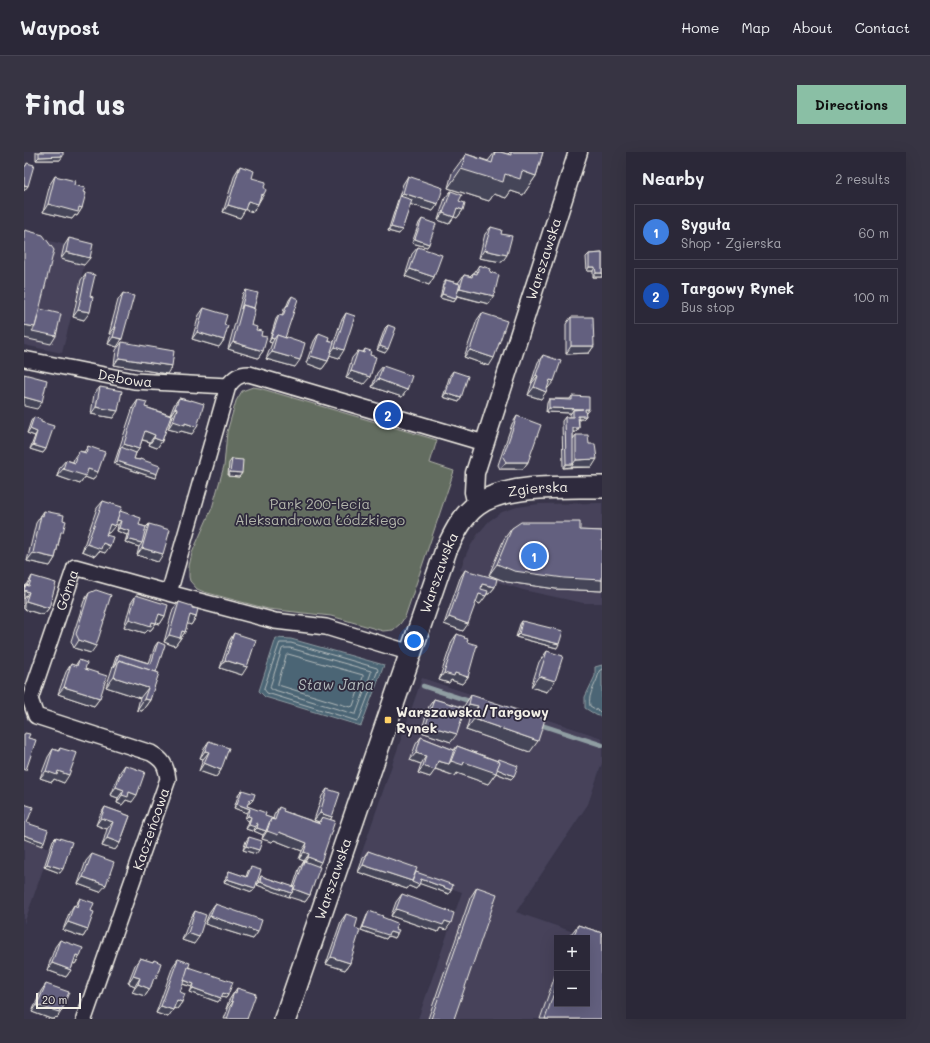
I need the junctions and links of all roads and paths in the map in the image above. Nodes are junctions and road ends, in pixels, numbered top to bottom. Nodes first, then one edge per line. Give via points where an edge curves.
1 (578, 152) edge
2 (24, 359) edge
3 (228, 386) junction
4 (484, 443) junction
5 (602, 487) edge
6 (477, 505) junction
7 (169, 593) junction
8 (411, 653) junction
9 (27, 698) edge
10 (84, 1019) edge
11 (285, 1019) edge

1 - 4 street, Warszawska
2 - 3 street, Dębowa via 134,381
3 - 4 street via 241,374 249,374
3 - 7 street
4 - 6 street, Warszawska via 474,477
5 - 6 main road, Zgierska via 500,493
6 - 8 main road, Warszawska via 460,523 446,550
7 - 8 street via 275,621 331,629
7 - 9 street, Górna via 75,567
8 - 11 main road, Warszawska
9 - 10 street, Kaczeńcowa via 36,716 151,753 161,759 167,771 168,780

